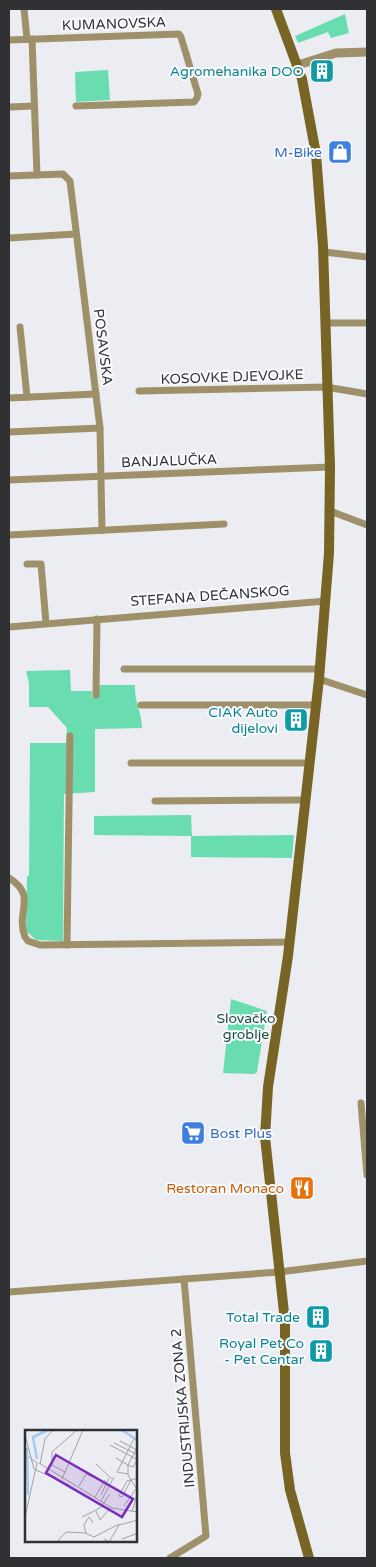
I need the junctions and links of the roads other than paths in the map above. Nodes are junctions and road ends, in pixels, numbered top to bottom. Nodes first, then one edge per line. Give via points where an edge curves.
1 (24, 9) edge
2 (276, 9) edge
3 (29, 39) junction
4 (9, 40) edge
5 (367, 52) edge
6 (298, 66) junction
7 (9, 106) edge
8 (34, 106) junction
9 (76, 106) dead end
10 (37, 175) junction
11 (9, 176) edge
12 (76, 234) junction
13 (9, 238) edge
14 (324, 252) junction
15 (367, 257) edge
16 (325, 322) junction
17 (367, 323) edge
18 (20, 327) dead end
19 (326, 386) junction
20 (139, 392) dead end
21 (96, 394) junction
22 (367, 394) edge
23 (26, 397) junction
24 (9, 398) edge
25 (100, 428) junction
26 (9, 432) edge
27 (330, 467) junction
28 (101, 476) junction
29 (9, 480) edge
30 (330, 511) junction
31 (224, 524) dead end
32 (367, 525) edge
33 (102, 530) junction
34 (9, 535) edge
35 (27, 564) dead end
36 (326, 601) junction
37 (97, 618) junction
38 (46, 623) junction
39 (9, 627) edge
40 (124, 669) dead end
41 (319, 674) junction
42 (96, 695) dead end
43 (367, 695) edge
44 (316, 705) junction
45 (141, 706) dead end
46 (70, 736) dead end
47 (131, 763) dead end
48 (308, 763) junction
49 (304, 800) junction
50 (155, 801) dead end
51 (9, 878) edge
52 (290, 942) junction
53 (67, 945) junction
54 (362, 1103) dead end
55 (367, 1175) edge
56 (367, 1261) edge
57 (279, 1272) junction
58 (184, 1278) junction
59 (9, 1292) edge
60 (170, 1558) edge
61 (309, 1558) edge

1 - 3 street
2 - 6 main road
3 - 4 street, KUMANOVSKA
3 - 8 street
3 - 9 street, KUMANOVSKA via 178,34 184,44 198,94 194,102
5 - 6 street via 336,53
6 - 14 main road via 316,154
7 - 8 street
8 - 10 street
10 - 11 street
10 - 12 street, POSAVSKA via 68,176
12 - 13 street
12 - 21 street, POSAVSKA
14 - 15 street
14 - 16 main road
16 - 17 street
16 - 19 main road
18 - 23 street
19 - 20 street, KOSOVKE DJEVOJKE
19 - 22 street, KOSOVKE DJEVOJKE
19 - 27 main road
21 - 23 street, POSAVSKA
21 - 25 street
23 - 24 street, POSAVSKA
25 - 26 street
25 - 28 street
27 - 28 street, BANJALUČKA
27 - 30 main road
28 - 29 street, BANJALUČKA
28 - 33 street
30 - 32 street
30 - 36 main road
31 - 33 street
33 - 34 street
35 - 38 street via 41,564
36 - 37 street, STEFANA DEČANSKOG
36 - 41 main road
37 - 38 street, STEFANA DEČANSKOG
37 - 42 street
38 - 39 street, STEFANA DEČANSKOG
40 - 41 street
41 - 43 street
41 - 44 main road
44 - 45 street
44 - 48 main road
46 - 53 street
47 - 48 street
48 - 49 main road
49 - 50 street
49 - 52 main road
51 - 53 street via 24,891 23,933 28,941 40,945
52 - 53 street
52 - 57 main road via 268,1088 265,1137
54 - 55 street
56 - 57 street
57 - 58 street
57 - 61 main road via 286,1349 285,1453 290,1490
58 - 59 street
58 - 60 street, INDUSTRIJSKA ZONA 2 via 206,1536

